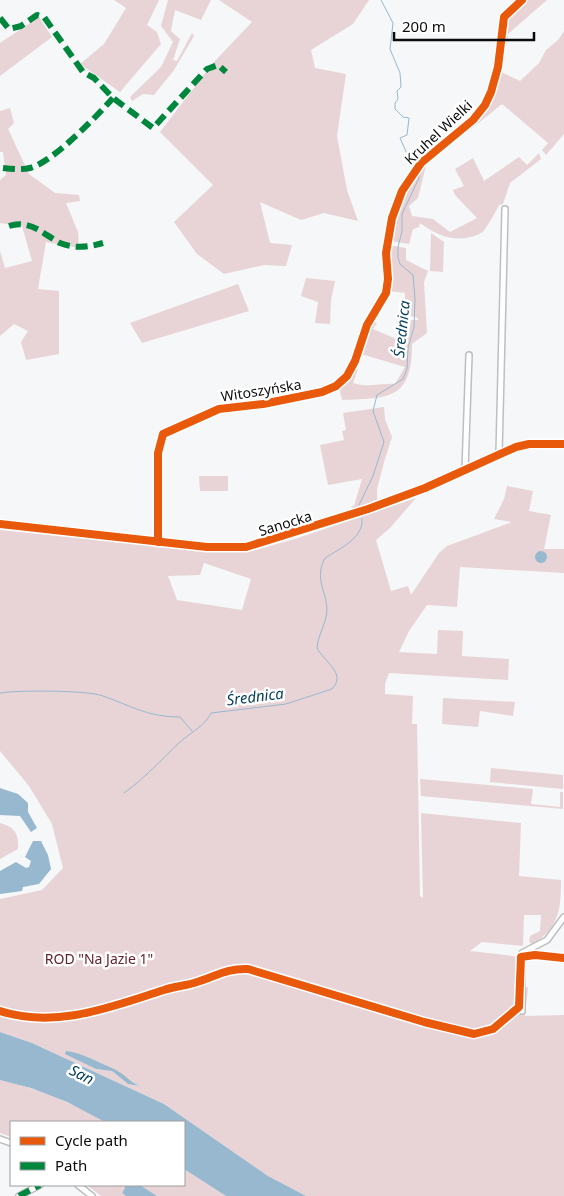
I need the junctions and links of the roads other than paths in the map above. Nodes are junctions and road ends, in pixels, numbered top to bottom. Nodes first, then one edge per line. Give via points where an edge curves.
1 (522, 0) edge
2 (398, 201) joint
3 (506, 209) dead end
4 (469, 355) dead end
5 (564, 444) edge
6 (499, 454) junction
7 (465, 470) junction
8 (0, 524) edge
9 (158, 542) junction
10 (564, 916) edge
11 (522, 1011) dead end
12 (38, 1186) edge
13 (79, 1186) edge
14 (19, 1196) edge
15 (92, 1196) edge

1 - 2 street, Kruhel Wielki via 504,18 498,67 485,106 422,163 412,174
2 - 9 street, Witoszyńska via 386,253 386,292 367,325 347,376 322,392 268,404 226,407 163,434 158,453
3 - 6 street
4 - 7 street
5 - 6 main road, Sanocka via 529,444
6 - 7 main road, Sanocka
7 - 9 main road, Sanocka via 368,510 253,546 216,548
8 - 9 main road, Sanocka
10 - 11 street via 547,940 522,953
12 - 14 street
13 - 15 street

